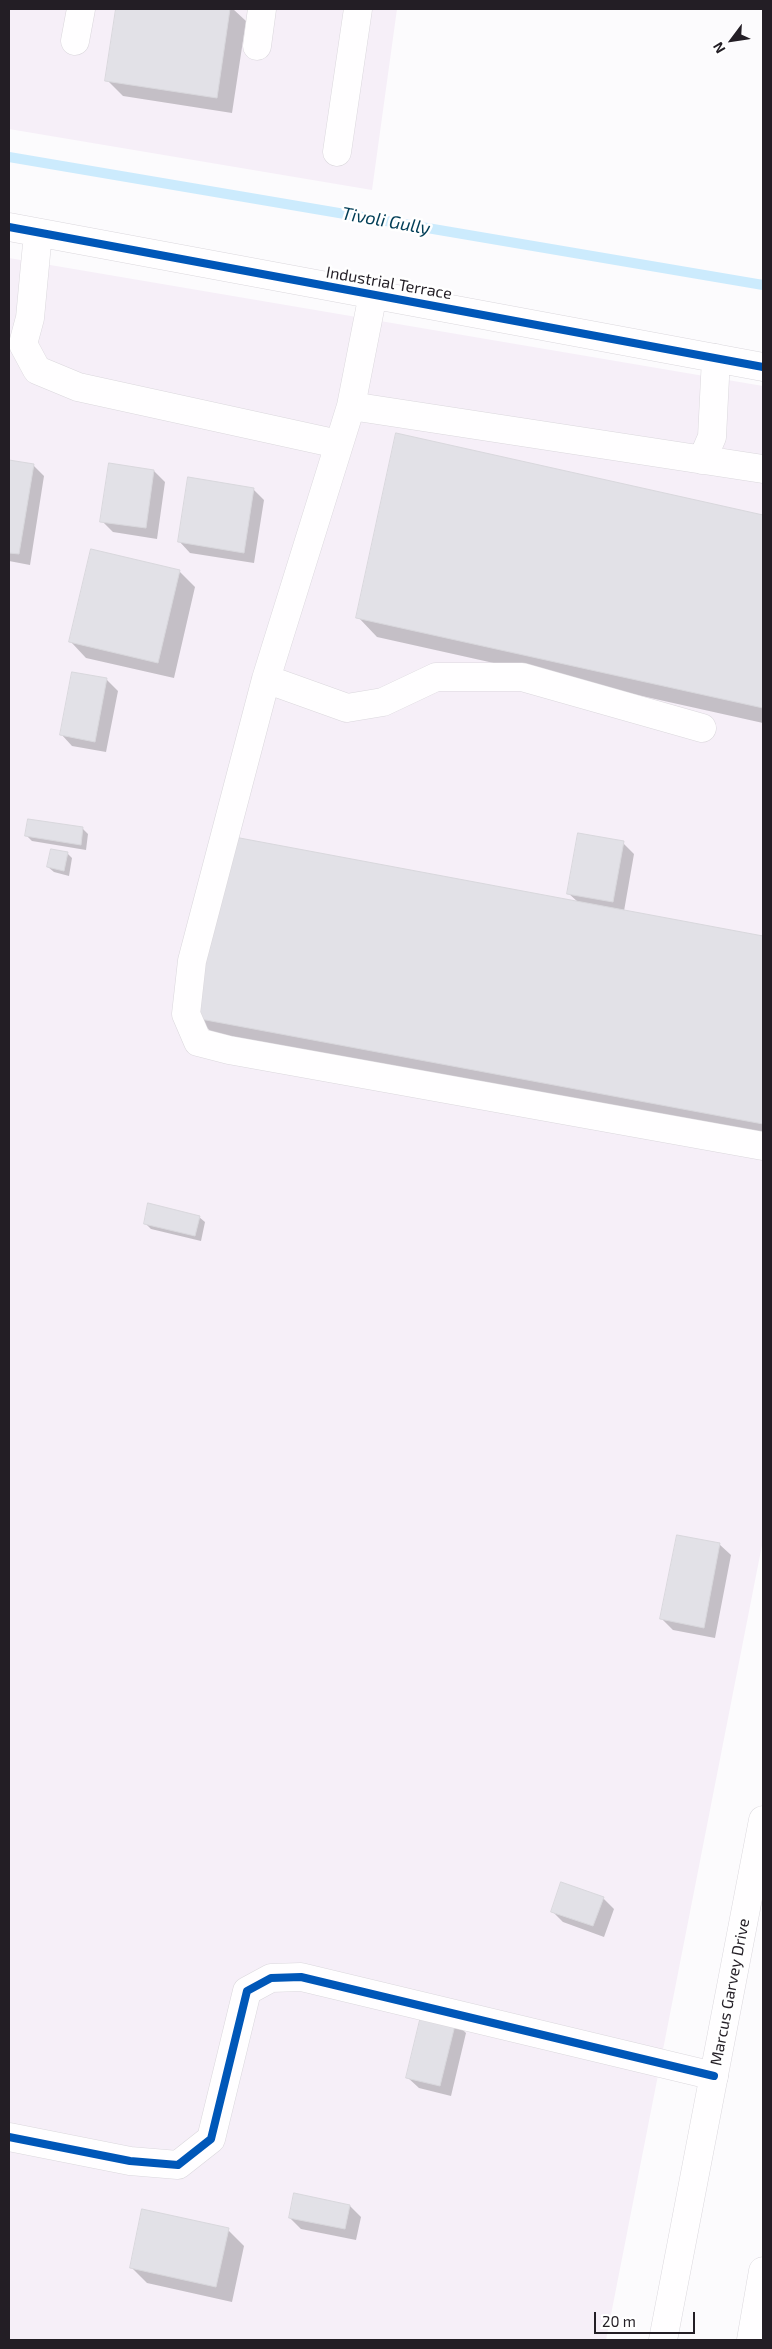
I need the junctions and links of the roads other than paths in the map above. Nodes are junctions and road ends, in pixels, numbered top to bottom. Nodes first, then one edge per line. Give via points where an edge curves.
1 (81, 9) edge
2 (262, 9) edge
3 (358, 9) edge
4 (76, 41) dead end
5 (257, 46) dead end
6 (338, 152) dead end
7 (9, 227) edge
8 (38, 233) junction
9 (373, 294) junction
10 (716, 358) junction
11 (763, 367) edge
12 (351, 406) junction
13 (338, 444) junction
14 (702, 460) junction
15 (763, 469) edge
16 (266, 679) junction
17 (702, 728) dead end
18 (763, 1146) edge
19 (763, 1820) edge
20 (714, 2076) junction
21 (9, 2137) edge
22 (763, 2271) edge
23 (663, 2340) edge
24 (751, 2340) edge

1 - 4 main road
2 - 5 main road
3 - 6 main road
7 - 8 main road, Industrial Terrace
8 - 9 main road, Industrial Terrace
8 - 13 main road via 30,318 23,344 37,370 78,387
9 - 10 main road, Industrial Terrace
9 - 12 main road
10 - 11 main road, Industrial Terrace
10 - 14 main road via 712,437
12 - 13 main road
12 - 14 main road
13 - 16 main road
14 - 15 main road
16 - 17 main road via 347,708 383,702 436,677 522,677
16 - 18 main road via 192,961 186,1014 198,1042
19 - 20 main road, Marcus Garvey Drive
20 - 21 main road via 301,1977 271,1978 247,1991 211,2139 178,2165 130,2161
20 - 23 main road, Marcus Garvey Drive
22 - 24 main road

